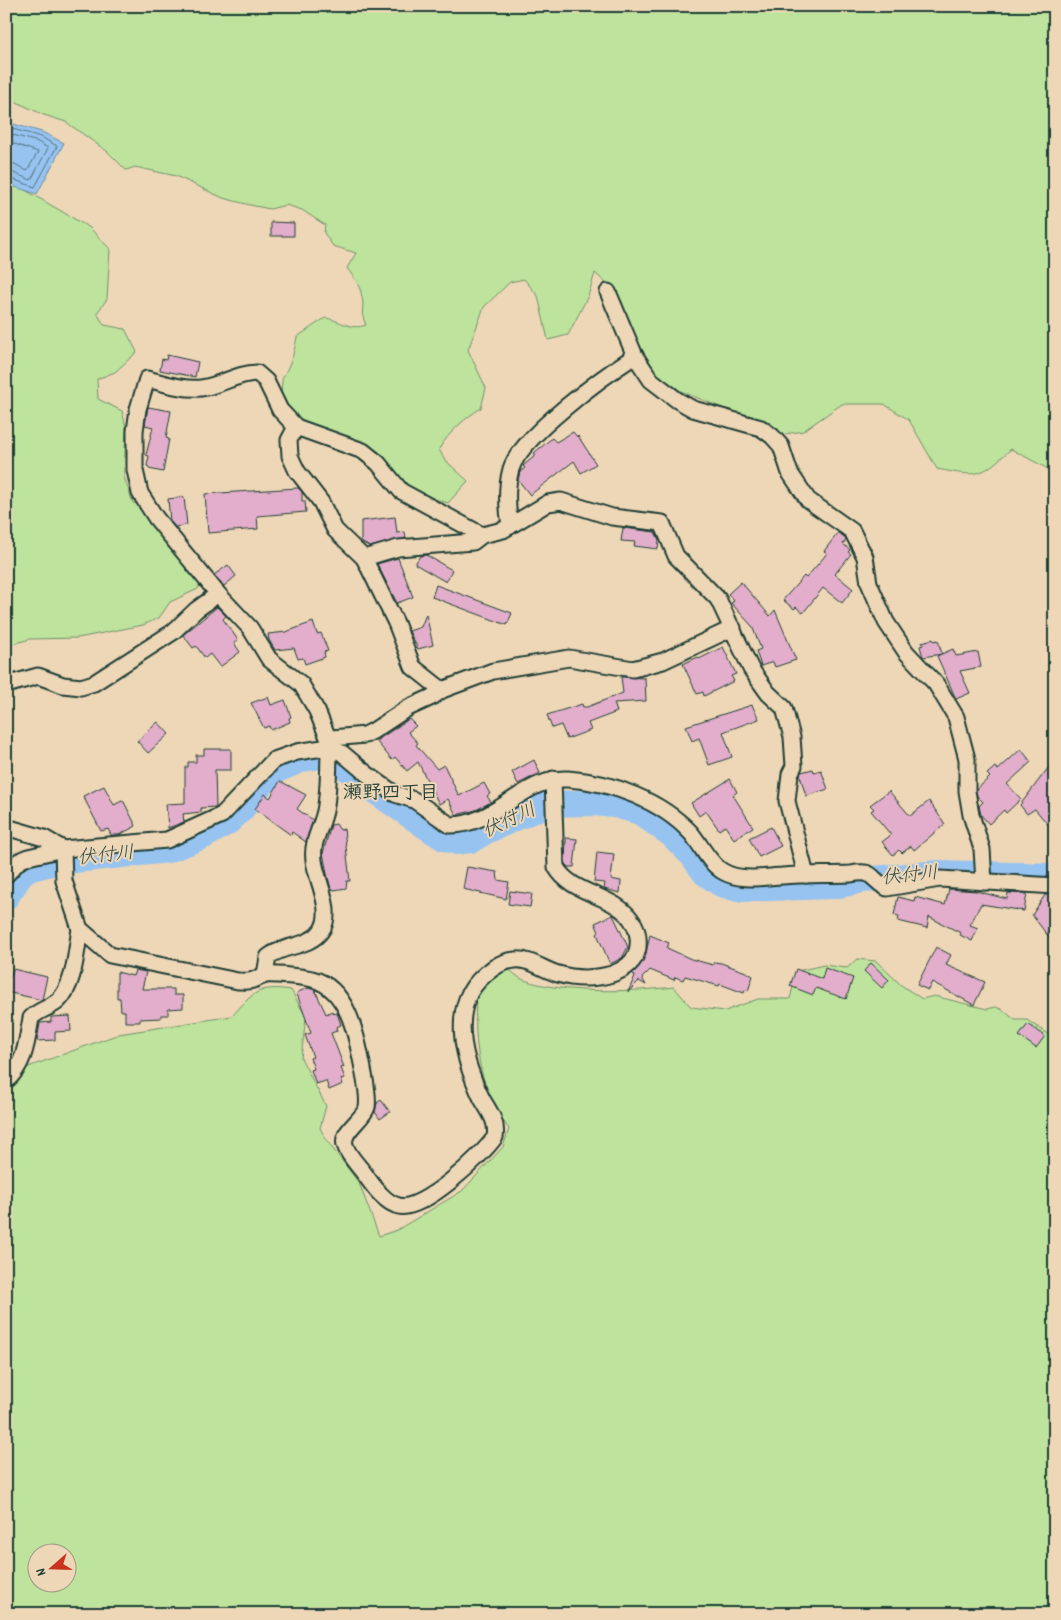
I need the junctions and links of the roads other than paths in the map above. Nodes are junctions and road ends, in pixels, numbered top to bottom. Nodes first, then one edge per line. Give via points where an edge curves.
1 (608, 292) dead end
2 (635, 356) junction
3 (296, 427) junction
4 (510, 526) junction
5 (482, 534) junction
6 (364, 558) junction
7 (218, 594) junction
8 (733, 628) junction
9 (6, 685) edge
10 (442, 690) junction
11 (329, 752) junction
12 (553, 779) junction
13 (6, 827) edge
14 (63, 858) junction
15 (6, 875) edge
16 (806, 875) junction
17 (984, 875) junction
18 (1055, 886) edge
19 (80, 929) junction
20 (265, 975) junction
21 (6, 1081) edge

1 - 2 street
2 - 4 street via 556,416 520,450 511,468 507,506
2 - 17 street via 651,380 676,400 708,414 761,428 772,436 781,446 790,473 808,500 852,531 865,556 869,583 886,622 906,652 936,684 956,717 967,759 967,791 982,849
3 - 5 street via 363,451 378,463 401,491
3 - 6 street via 289,440 290,456 297,471 321,502 335,530
3 - 7 street via 280,410 266,381 257,373 201,388 147,379 135,431 140,493 156,518
4 - 5 street
4 - 8 street via 548,503 561,501 612,517 662,523 676,556 718,598
5 - 6 street via 473,542 462,545 398,548
6 - 10 street via 396,623 413,667
7 - 9 street via 173,632 94,683 63,685 38,676
7 - 11 street via 250,628 269,659 300,684 317,710
8 - 10 street via 663,661 633,669 569,658 493,671
8 - 16 street via 751,669 768,693 784,708 787,717 794,766 787,802
10 - 11 street via 365,735 338,736
11 - 12 street via 342,753 395,794 414,800 450,825 472,823
11 - 14 street via 297,752 274,760 222,815 167,840
11 - 20 street via 326,808 313,850 325,907 324,924 316,937 268,957
12 - 16 street via 606,786 651,802 685,827 721,871 754,878
12 - 20 street via 556,867 562,876 622,910 634,925 639,941 637,954 617,973 587,977 558,974 516,959 496,967 475,986 467,999 463,1040 477,1086 495,1124 495,1137 478,1156 428,1198 410,1206 387,1201 345,1148 345,1137 367,1108 366,1082 352,1023 339,999 321,982 310,978
13 - 14 street via 44,838
14 - 15 street via 24,859
14 - 19 street via 69,900
16 - 17 street via 864,871 887,888
17 - 18 street
19 - 20 street via 110,955 238,981 252,981
19 - 21 street via 68,986 58,1001 31,1018 24,1058

